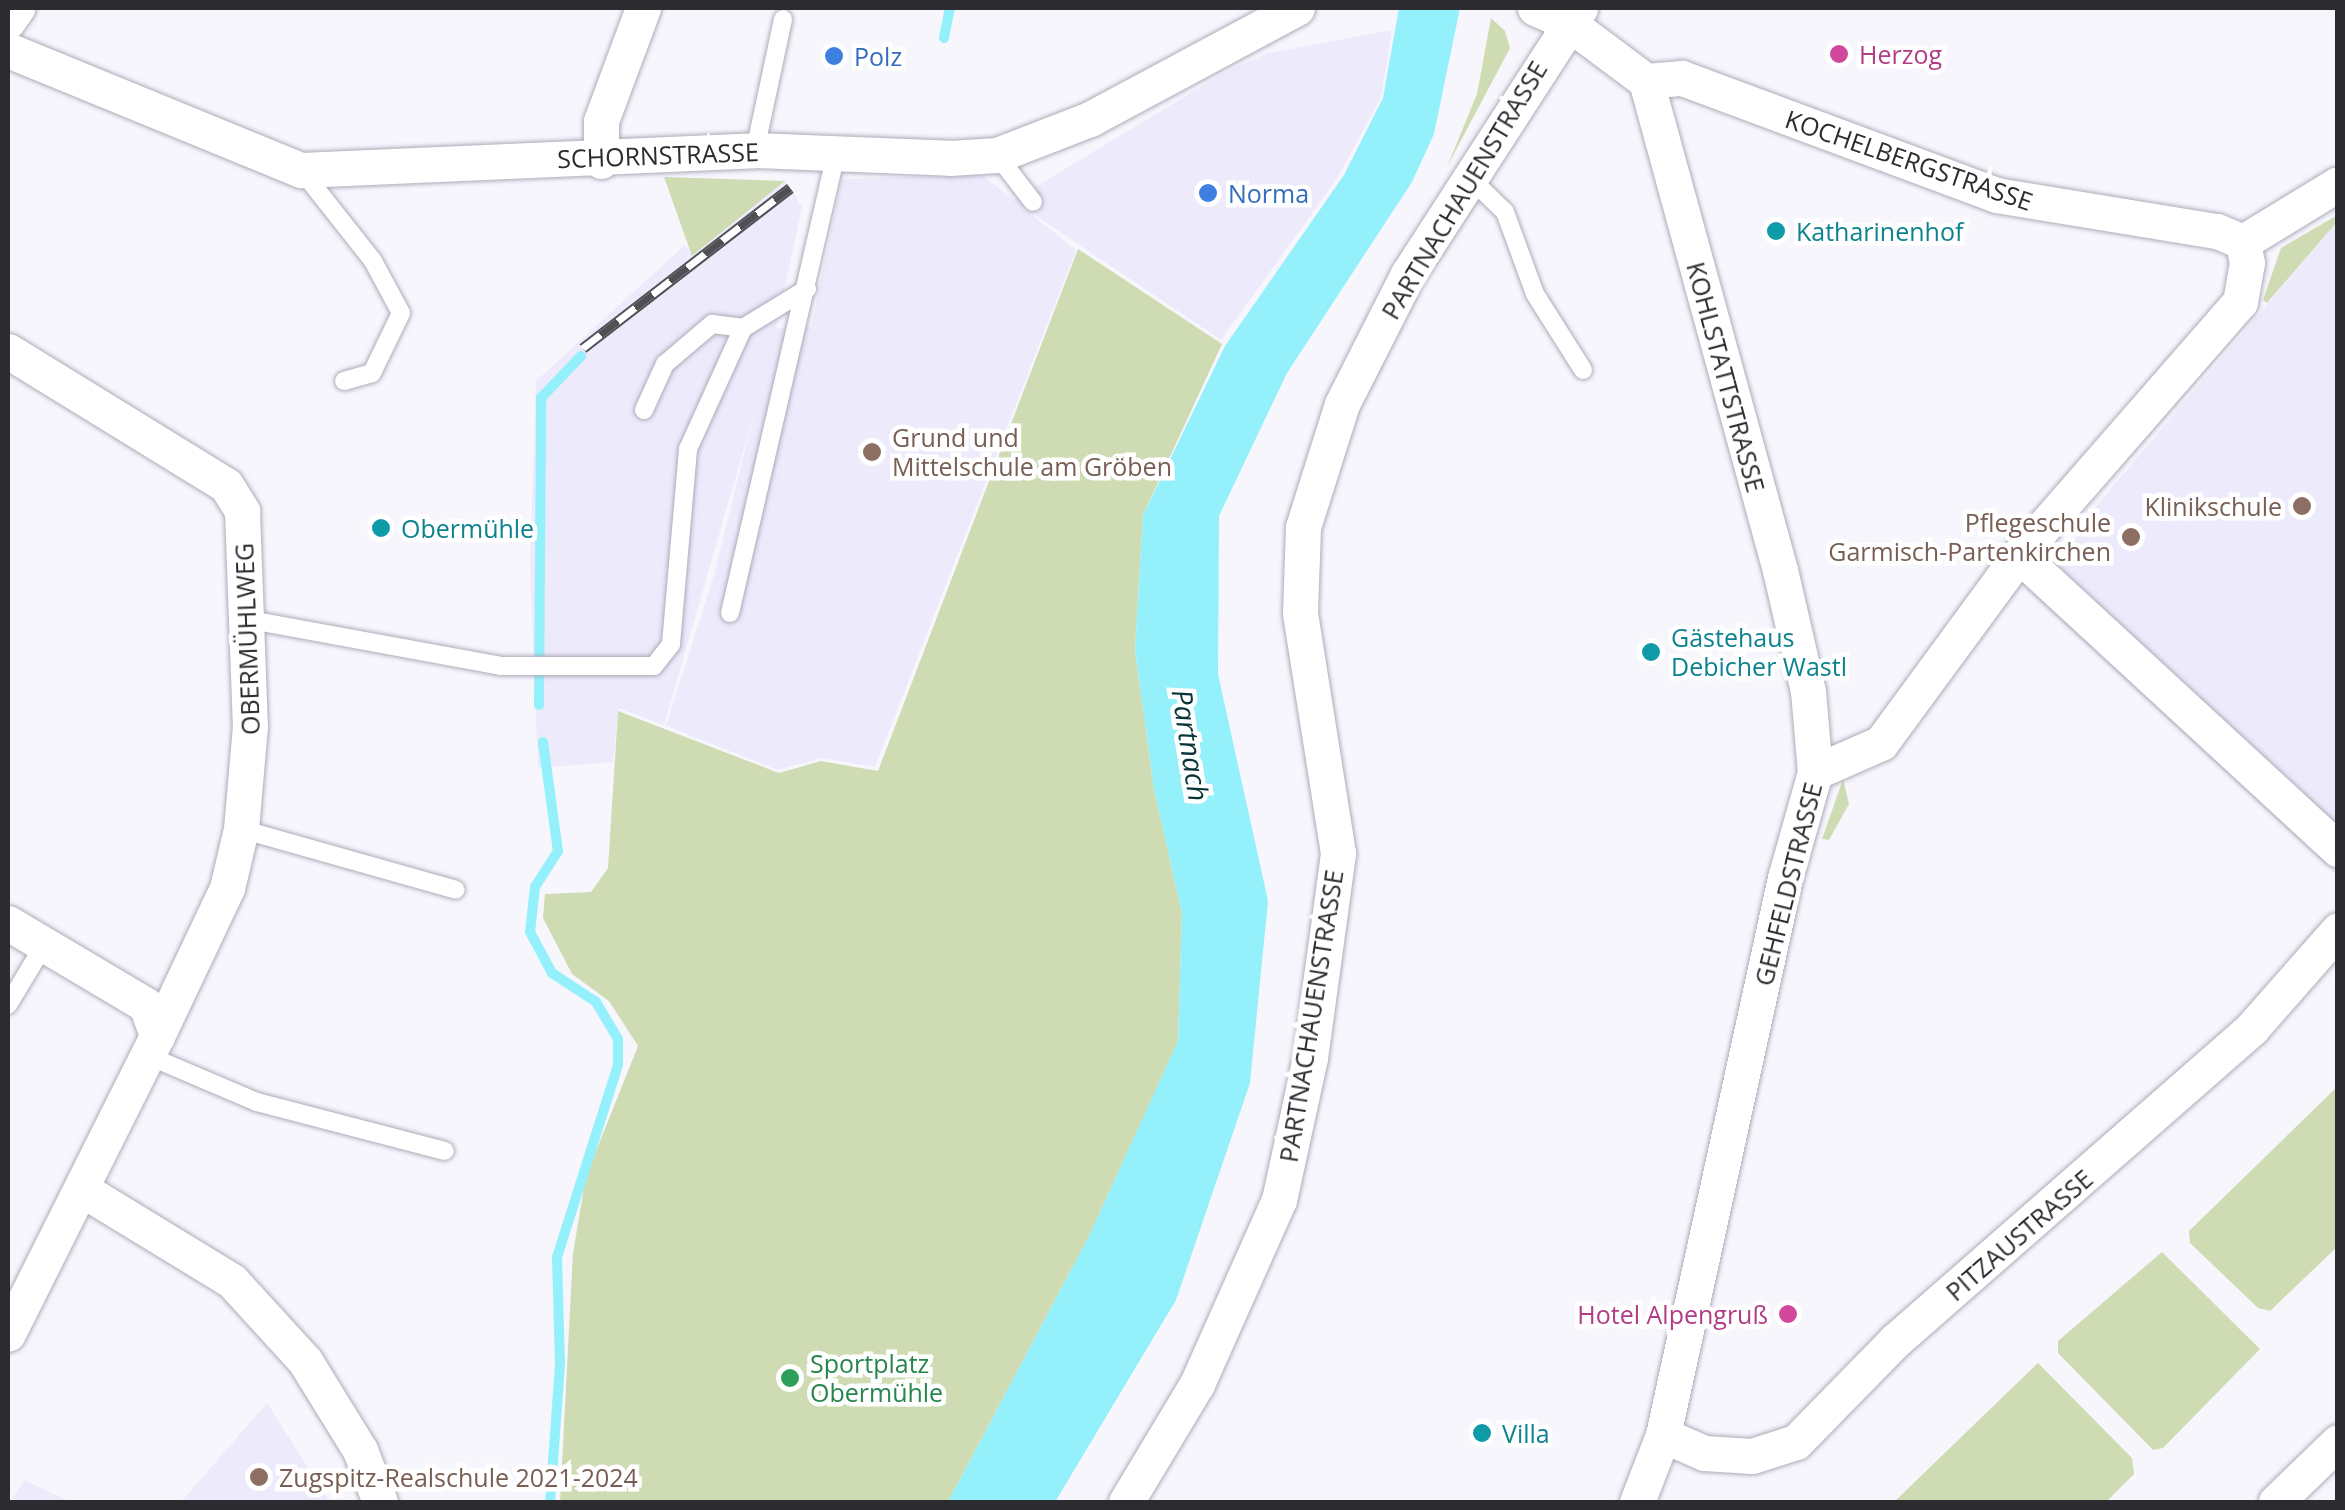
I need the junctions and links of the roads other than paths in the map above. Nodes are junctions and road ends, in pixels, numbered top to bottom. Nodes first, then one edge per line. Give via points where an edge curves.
1 (16, 8) edge
2 (642, 8) edge
3 (1297, 8) edge
4 (1563, 11) edge
5 (783, 19) dead end
6 (8, 21) edge
7 (8, 50) edge
8 (1646, 81) junction
9 (755, 150) junction
10 (836, 153) junction
11 (996, 154) junction
12 (601, 162) junction
13 (301, 170) junction
14 (1469, 177) junction
15 (2338, 184) edge
16 (1033, 202) dead end
17 (2243, 242) junction
18 (807, 289) junction
19 (742, 328) junction
20 (8, 350) edge
21 (1583, 370) dead end
22 (344, 382) dead end
23 (644, 410) dead end
24 (2019, 555) junction
25 (730, 613) dead end
26 (245, 619) junction
27 (1815, 772) junction
28 (241, 829) junction
29 (2338, 849) edge
30 (456, 890) dead end
31 (8, 923) edge
32 (2338, 930) edge
33 (44, 945) junction
34 (8, 1006) edge
35 (153, 1046) junction
36 (445, 1152) dead end
37 (83, 1190) junction
38 (8, 1334) edge
39 (1663, 1434) junction
40 (2338, 1442) edge
41 (380, 1502) edge
42 (1126, 1502) edge
43 (1638, 1502) edge
44 (2276, 1502) edge

1 - 6 street
2 - 12 street via 601,120
3 - 11 street, SCHORNSTRASSE via 1090,118
4 - 8 street
4 - 14 street, PARTNACHAUENSTRASSE
5 - 9 lane
7 - 13 street, SCHORNSTRASSE
8 - 17 street, KOCHELBERGSTRASSE via 1682,78 1996,195 2217,231
8 - 27 street, KOHLSTATTSTRASSE via 1780,570 1808,691
9 - 10 street, SCHORNSTRASSE
9 - 12 street, SCHORNSTRASSE
10 - 11 street, SCHORNSTRASSE
10 - 18 lane
11 - 16 lane
12 - 13 street, SCHORNSTRASSE via 520,158
13 - 22 lane via 374,260 400,313 372,373
14 - 21 lane via 1505,212 1535,294
14 - 42 street, PARTNACHAUENSTRASSE via 1408,274 1342,404 1303,526 1300,613 1338,852 1310,1058 1279,1200 1197,1384
15 - 17 street
17 - 24 street, GEHFELDSTRASSE via 2247,263 2240,302
18 - 19 lane
18 - 25 lane
19 - 23 lane via 712,324 665,364
19 - 26 lane via 688,449 671,644 654,666 517,667
20 - 26 street, OBERMÜHLWEG via 226,485 242,511
24 - 27 street, GEHFELDSTRASSE via 1881,743
24 - 29 street
26 - 28 street, OBERMÜHLWEG via 250,726
27 - 39 street, GEHFELDSTRASSE via 1785,878
28 - 30 lane
28 - 35 street, OBERMÜHLWEG via 227,888
31 - 33 street
32 - 39 street, PITZAUSTRASSE via 2252,1028 1896,1340 1796,1442 1752,1456 1704,1452
33 - 34 lane
33 - 35 street via 146,1005
35 - 36 lane via 257,1102
35 - 37 street, OBERMÜHLWEG
37 - 38 street, OBERMÜHLWEG
37 - 41 street via 232,1281 305,1361 360,1450
39 - 43 street, GEHFELDSTRASSE
40 - 44 street

